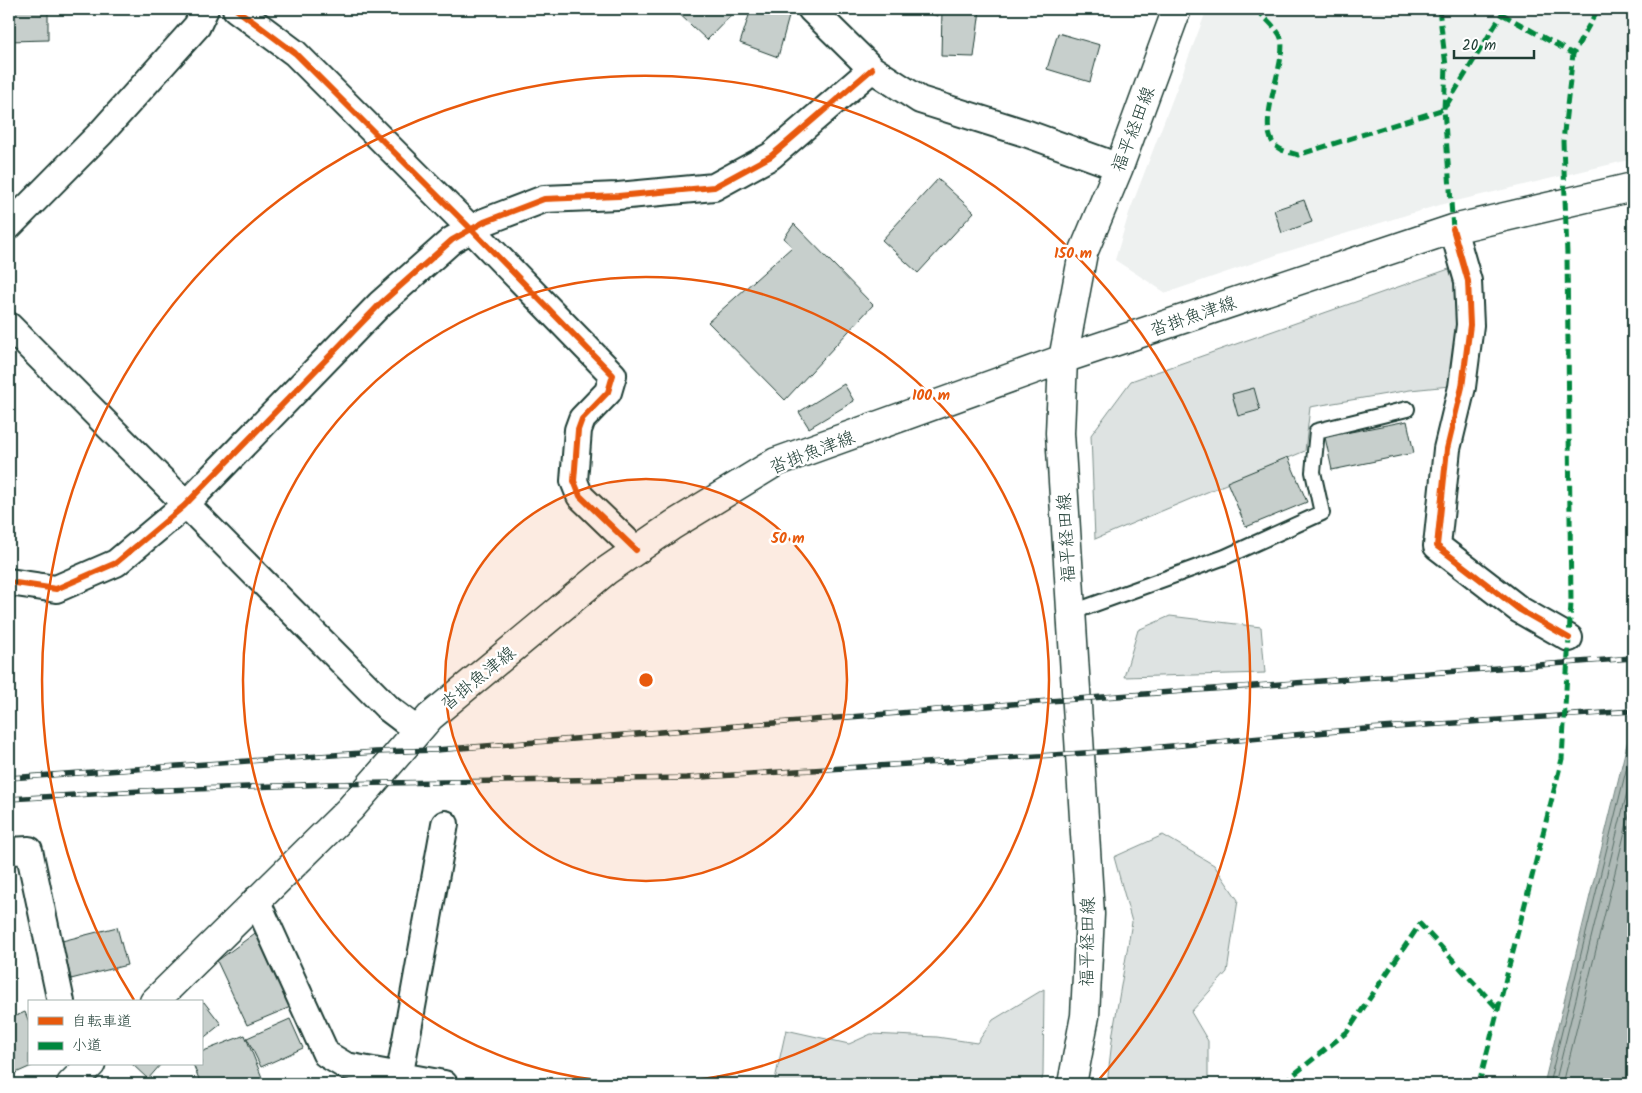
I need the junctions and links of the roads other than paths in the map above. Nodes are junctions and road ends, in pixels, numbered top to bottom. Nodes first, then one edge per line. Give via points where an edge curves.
1 (204, 9) edge
2 (236, 9) edge
3 (811, 9) edge
4 (1177, 9) edge
5 (872, 69) junction
6 (1119, 167) junction
7 (1633, 187) edge
8 (9, 226) edge
9 (471, 229) junction
10 (1453, 229) junction
11 (9, 326) edge
12 (1063, 359) junction
13 (1407, 409) dead end
14 (184, 506) junction
15 (636, 550) junction
16 (9, 582) edge
17 (1070, 613) junction
18 (1569, 638) dead end
19 (418, 731) junction
20 (444, 824) dead end
21 (9, 851) edge
22 (256, 900) junction
23 (60, 1000) edge
24 (156, 1000) edge
25 (399, 1080) edge
26 (444, 1084) edge
27 (1072, 1084) edge

1 - 8 street via 197,26 101,133
2 - 9 street via 295,53
3 - 5 street
4 - 6 main road, 福平経田線
5 - 6 street via 920,100
5 - 9 street via 771,156 714,187 544,199
6 - 12 main road, 福平経田線 via 1083,253
7 - 10 main road, 沓掛魚津線
9 - 14 street via 452,240 380,304
9 - 15 street via 612,375 608,392 582,419 578,430 574,482 580,496
10 - 12 main road, 沓掛魚津線
10 - 18 street via 1468,282 1470,325 1462,387 1447,449 1437,546 1520,610
11 - 14 street
12 - 15 main road, 沓掛魚津線 via 776,462
12 - 17 main road, 福平経田線 via 1060,432
13 - 17 lane via 1317,431 1313,472 1322,513 1225,556
14 - 16 street via 116,563 56,588
14 - 19 street via 389,709
15 - 19 main road, 沓掛魚津線 via 606,571 430,717
17 - 27 main road, 福平経田線 via 1090,914 1085,1016
19 - 22 main road, 沓掛魚津線 via 350,808
20 - 25 street
21 - 23 street via 29,850
22 - 24 main road, 沓掛魚津線
22 - 25 street via 326,1054 346,1066
25 - 26 street

